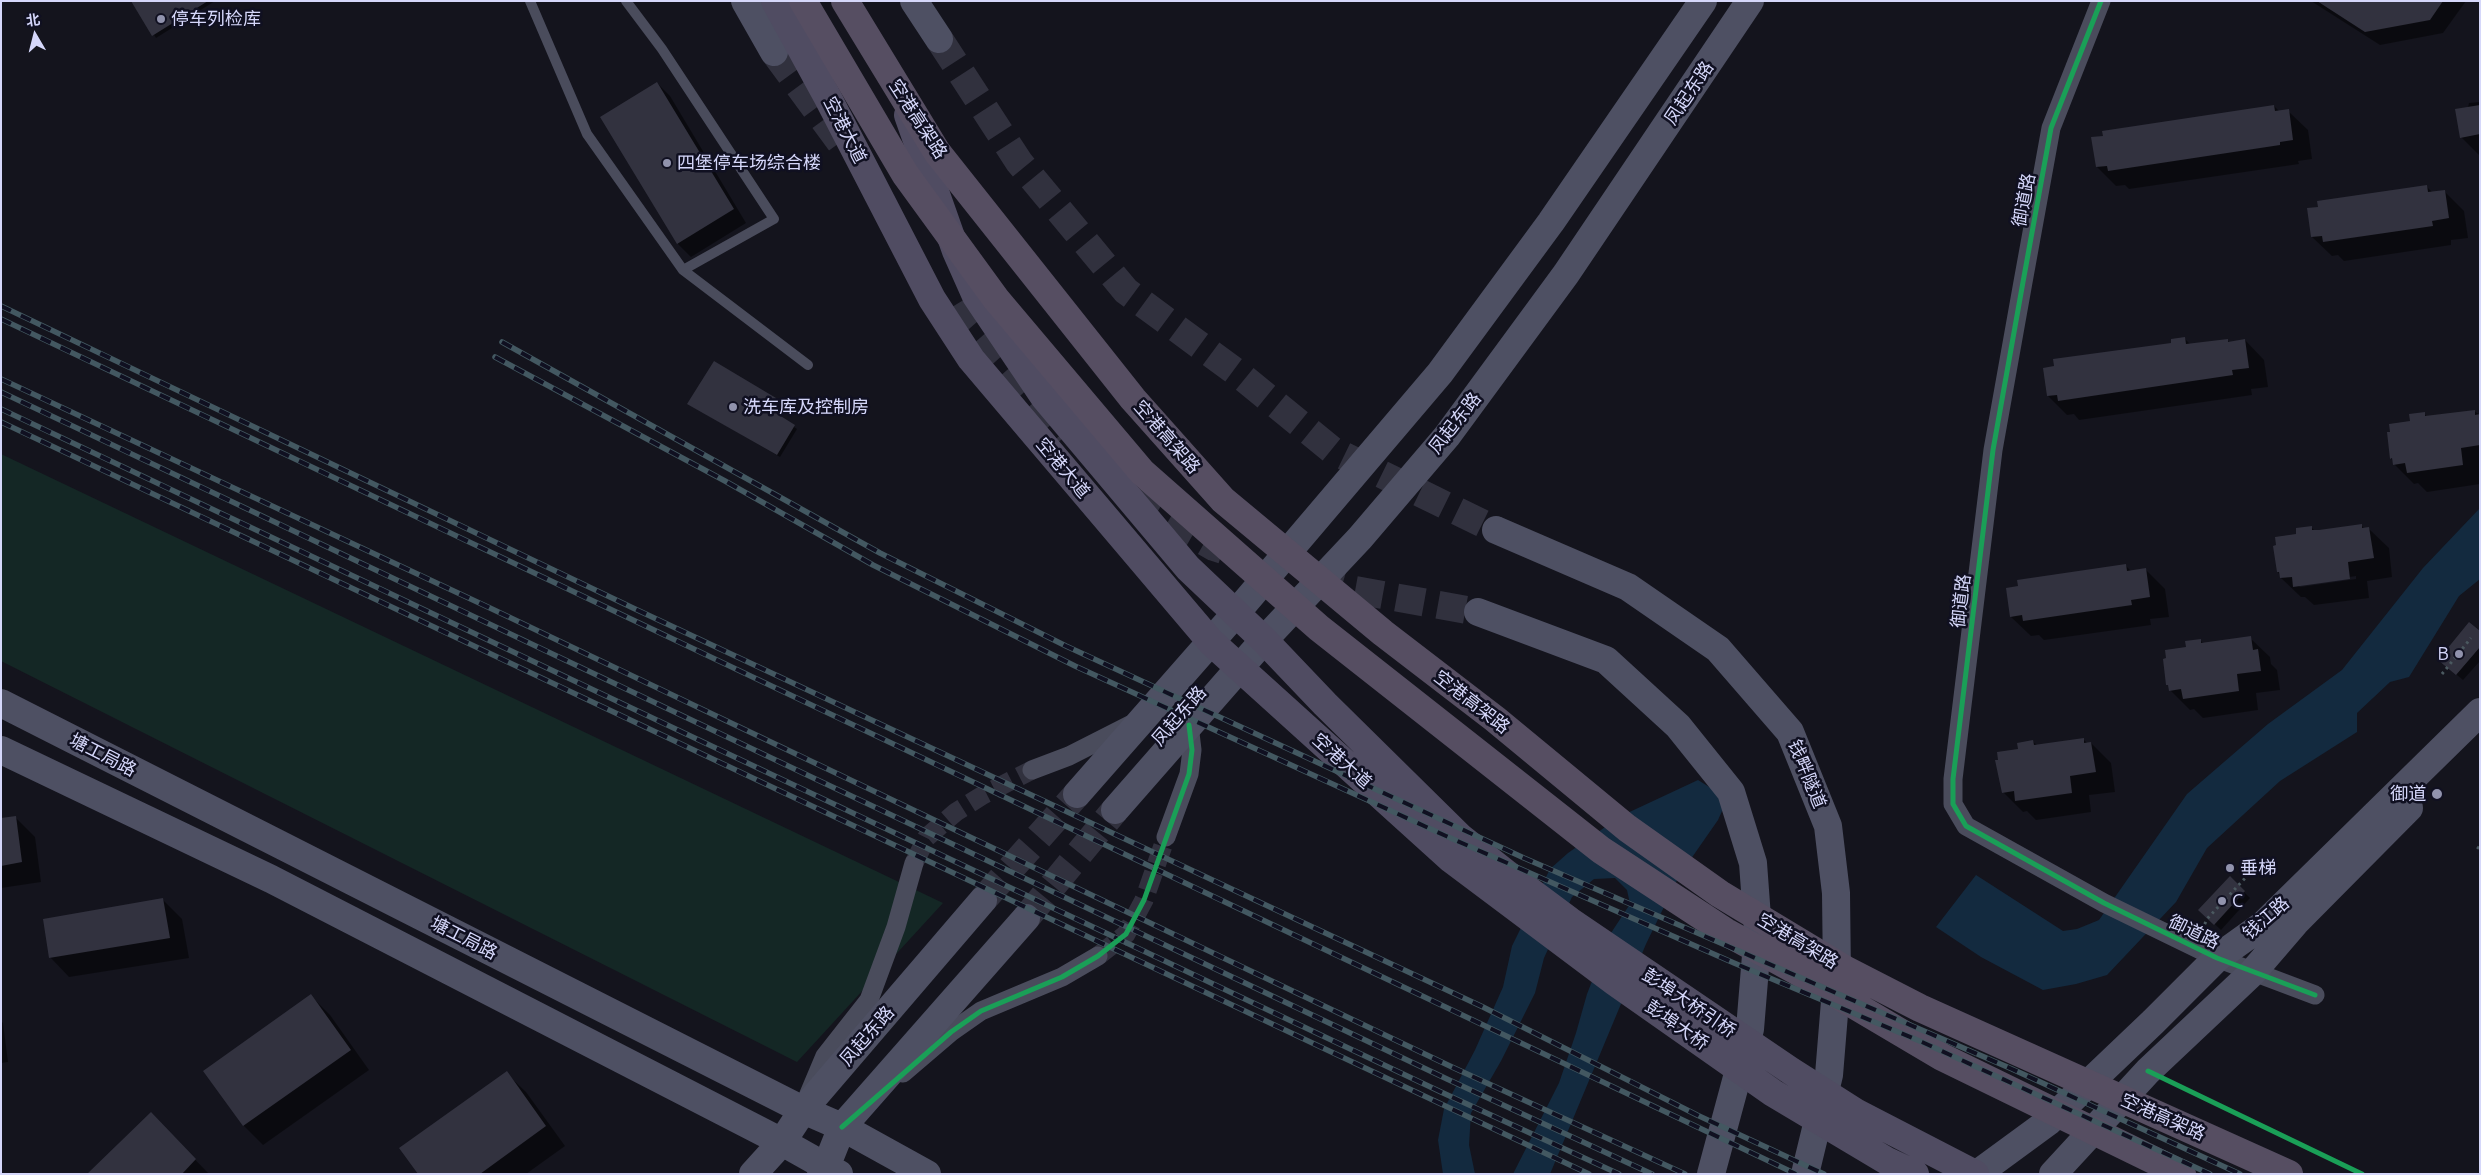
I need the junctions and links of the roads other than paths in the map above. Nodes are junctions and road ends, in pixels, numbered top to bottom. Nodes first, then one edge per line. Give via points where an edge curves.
1 (530, 1) edge
2 (626, 1) edge
3 (745, 1) edge
4 (775, 1) edge
5 (803, 1) edge
6 (845, 1) edge
7 (859, 1) edge
8 (914, 1) edge
9 (1703, 1) edge
10 (1750, 1) edge
11 (2101, 1) edge
12 (938, 39) tunnel mouth
13 (774, 52) tunnel mouth
14 (683, 270) junction
15 (808, 365) dead end
16 (1496, 530) tunnel mouth
17 (1478, 612) tunnel mouth
18 (1236, 614) junction
19 (1264, 640) junction
20 (1211, 642) junction
21 (1240, 668) junction
22 (1, 703) edge
23 (2480, 712) edge
24 (1150, 713) junction
25 (1189, 725) junction
26 (2480, 737) edge
27 (1, 750) edge
28 (1032, 770) tunnel mouth
29 (1077, 794) tunnel mouth
30 (1115, 810) tunnel mouth
31 (1166, 837) tunnel mouth
32 (1456, 848) junction
33 (914, 864) tunnel mouth
34 (983, 900) tunnel mouth
35 (1026, 918) tunnel mouth
36 (1098, 956) tunnel mouth
37 (2216, 958) junction
38 (2252, 973) junction
39 (2315, 995) dead end
40 (803, 1110) junction
41 (842, 1126) junction
42 (782, 1142) junction
43 (1922, 1163) edge
44 (829, 1172) edge
45 (753, 1174) edge
46 (927, 1174) edge
47 (1711, 1174) edge
48 (1805, 1174) edge
49 (1976, 1174) edge
50 (2053, 1174) edge
51 (2182, 1174) edge
52 (2289, 1174) edge

1 - 14 lane via 587,134
2 - 14 lane via 774,219
3 - 13 main road
4 - 20 main road, 空港大道 via 932,299 971,359
5 - 51 highway, 空港高架路 via 905,174 996,300 1142,472 1319,628 1601,850 1726,932 1942,1057
6 - 52 highway, 空港高架路 via 937,152 1133,398 1223,500 1383,633 1495,719 1627,828 1720,894 1838,965 1920,1008
7 - 18 main road, 空港大道 via 898,88 956,251 976,296 1044,397 1188,568
8 - 12 main road
9 - 18 main road, 凤起东路 via 1551,222 1440,373
10 - 19 main road, 凤起东路 via 1566,274 1447,436 1360,538
11 - 37 street, 御道路 via 2051,128 2026,262 1994,450 1953,779 1953,804 1966,826 2104,903
14 - 15 lane
16 - 48 main road, 钱畔隧道 via 1628,587 1718,649 1790,732 1828,826 1836,893 1837,977 1829,1075
17 - 47 main road via 1606,660 1678,726 1731,792 1753,863 1758,931 1750,1029
18 - 19 main road, 空港大道
18 - 20 main road, 凤起东路
19 - 21 main road, 凤起东路
19 - 32 main road, 空港大道
20 - 21 main road, 空港大道
20 - 24 main road, 凤起东路
21 - 25 main road, 凤起东路
21 - 32 main road, 空港大道
22 - 40 main road, 塘工局路
23 - 37 main road, 钱江路 via 2263,925
24 - 28 street via 1116,734
24 - 29 main road, 凤起东路
25 - 30 main road, 凤起东路
25 - 31 street via 1192,750 1189,774
26 - 38 main road, 钱江路 via 2295,923
27 - 42 main road, 塘工局路 via 271,879
32 - 43 main road, 彭埠大桥引桥 via 1856,1113
33 - 40 street via 896,927 869,1000 825,1056
34 - 40 main road, 凤起东路
35 - 41 main road
36 - 41 street via 1062,977 981,1011 951,1032
37 - 38 street, 御道路
37 - 49 main road, 钱江路 via 2048,1122
38 - 39 street, 御道路
38 - 50 main road, 钱江路 via 2148,1071
40 - 41 main road, 塘工局路
40 - 42 main road, 凤起东路
41 - 44 main road
41 - 46 main road, 塘工局路
42 - 44 main road, 塘工局路
42 - 45 main road, 凤起东路
43 - 49 main road

